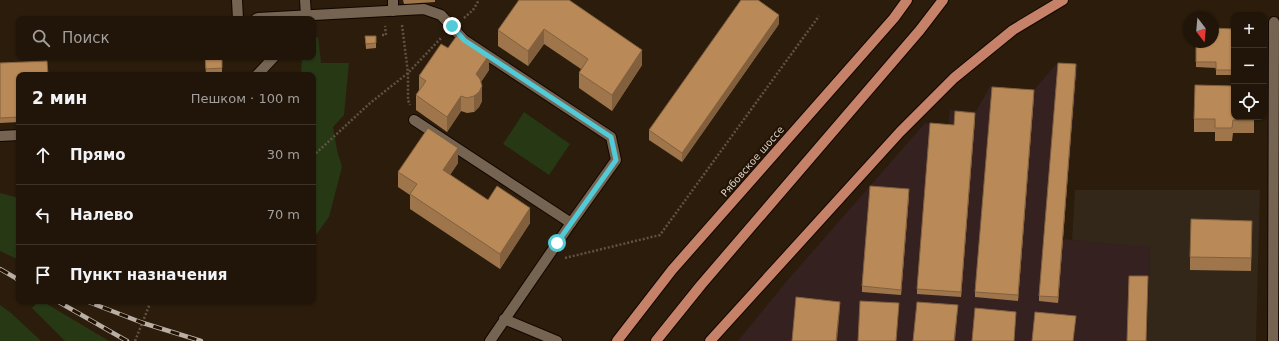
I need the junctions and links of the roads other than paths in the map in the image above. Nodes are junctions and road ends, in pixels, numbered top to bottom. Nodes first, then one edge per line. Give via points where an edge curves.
1 (237, 0) edge
2 (305, 0) edge
3 (393, 0) edge
4 (907, 0) edge
5 (943, 0) edge
6 (1062, 0) edge
7 (397, 11) junction
8 (238, 16) edge
9 (306, 16) joint
10 (1274, 22) dead end
11 (271, 60) edge
12 (260, 72) edge
13 (414, 120) road end
14 (16, 135) edge
15 (0, 136) edge
16 (571, 223) junction
17 (504, 319) junction
18 (490, 341) edge
19 (557, 341) edge
20 (617, 341) edge
21 (656, 341) edge
22 (710, 341) edge
23 (1272, 341) edge

1 - 8 street
2 - 9 street
3 - 7 street
4 - 20 main road, Рябовское шоссе via 894,18 672,270
5 - 21 main road
6 - 22 main road via 1013,30 954,78 900,132
7 - 9 street
7 - 16 street via 424,9 441,16 464,40 611,137 616,160
10 - 23 street
11 - 12 street
13 - 16 street
14 - 15 street
16 - 17 street
17 - 18 street
17 - 19 street

